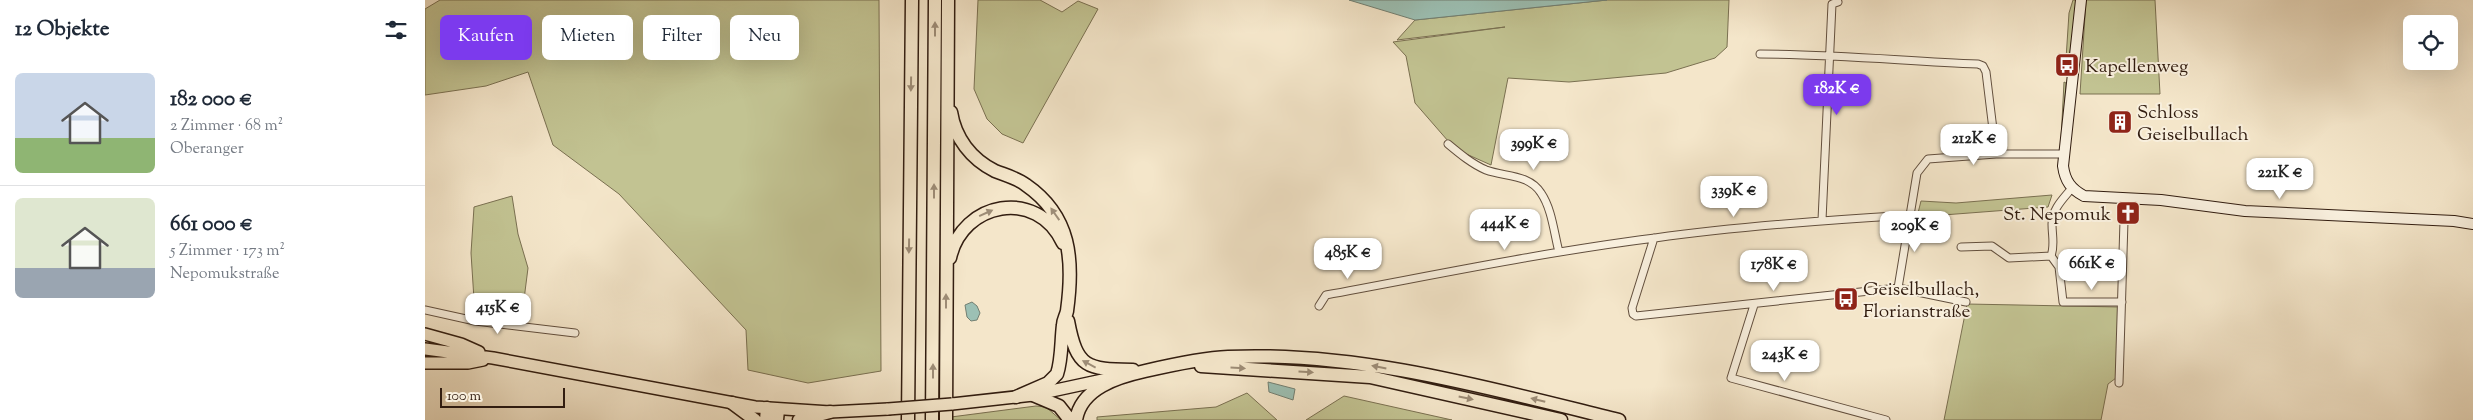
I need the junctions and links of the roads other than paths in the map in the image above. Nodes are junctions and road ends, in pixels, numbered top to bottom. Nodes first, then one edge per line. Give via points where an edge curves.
1 (912, 0) edge
2 (935, 0) edge
3 (948, 0) edge
4 (2081, 0) edge
5 (1838, 2) dead end
6 (1760, 54) dead end
7 (1829, 56) junction
8 (947, 92) junction
9 (1447, 144) dead end
10 (1996, 154) junction
11 (2065, 154) junction
12 (2072, 188) junction
13 (1911, 215) junction
14 (1823, 220) junction
15 (2124, 221) dead end
16 (2473, 224) edge
17 (1654, 238) junction
18 (1961, 247) dead end
19 (1559, 252) junction
20 (2051, 256) junction
21 (1069, 259) junction
22 (946, 280) junction
23 (1898, 288) junction
24 (1966, 302) dead end
25 (2122, 302) junction
26 (1753, 305) junction
27 (1319, 306) dead end
28 (425, 310) edge
29 (1066, 330) junction
30 (575, 333) dead end
31 (425, 334) edge
32 (425, 349) edge
33 (493, 358) junction
34 (425, 363) edge
35 (1183, 364) junction
36 (1153, 369) junction
37 (1126, 375) junction
38 (2119, 383) dead end
39 (1033, 395) junction
40 (1016, 397) junction
41 (732, 403) junction
42 (830, 412) junction
43 (772, 414) edge
44 (755, 420) edge
45 (799, 420) edge
46 (908, 420) edge
47 (932, 420) edge
48 (946, 420) edge
49 (1070, 420) edge
50 (1076, 420) edge
51 (1561, 420) edge
52 (1619, 420) edge
53 (1886, 420) edge

1 -> 46 highway
47 -> 2 highway
3 - 8 highway
4 - 11 street
5 - 7 street via 1832,4
6 - 7 street
7 - 10 street via 1983,66
7 - 14 street
21 -> 8 highway via 1064,230 1050,206 1024,184 980,162 969,151 952,120
8 - 22 highway
9 - 19 street via 1486,170 1528,180 1541,191
10 - 11 street
10 - 13 street via 1929,159 1917,173
11 - 12 street via 2064,176
12 - 16 street via 2084,196 2156,200 2245,211
12 - 20 street via 2053,214 2054,248
13 - 14 street
13 - 23 street
14 - 17 street
15 - 25 street
17 - 19 street
17 - 26 street via 1632,308 1633,314
18 - 20 street via 1992,246 2009,258
19 - 27 street via 1326,295
20 - 25 street via 2059,267 2063,302
22 -> 21 highway via 957,237 974,219 997,208 1023,210 1044,220 1062,240
21 - 29 highway
48 -> 22 highway
23 - 24 street
23 - 26 street
25 - 38 street
26 - 53 street via 1731,378
28 - 30 street via 475,322
36 -> 29 highway via 1091,366 1077,355
29 - 40 highway via 1057,374 1048,383
31 - 33 main road via 461,344
32 - 33 main road
33 - 34 main road via 468,363
33 - 41 main road
35 - 36 highway
35 -> 51 highway via 1370,377
52 -> 35 highway via 1489,388 1370,365 1261,356 1225,357
36 - 37 highway
37 - 39 main road
37 - 50 highway via 1085,398
39 - 40 main road
39 - 49 highway via 1059,406
40 - 42 main road, bridge
41 - 43 main road
41 - 44 highway
42 - 43 main road
42 - 45 highway

